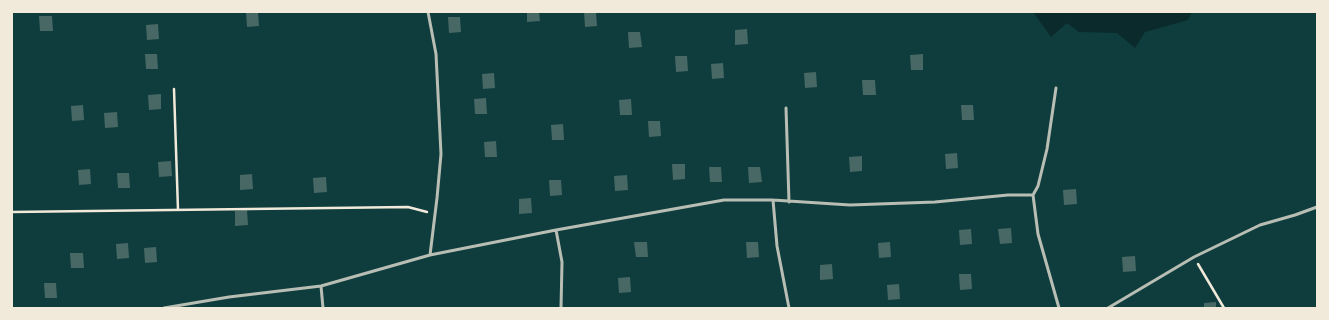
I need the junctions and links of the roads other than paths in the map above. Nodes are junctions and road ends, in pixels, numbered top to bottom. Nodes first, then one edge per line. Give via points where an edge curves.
1 (428, 12) edge
2 (1056, 88) dead end
3 (786, 108) dead end
4 (1033, 195) junction
5 (773, 200) junction
6 (788, 202) junction
7 (1317, 207) edge
8 (556, 230) junction
9 (430, 255) junction
10 (321, 286) junction
11 (164, 308) edge
12 (323, 308) edge
13 (561, 308) edge
14 (789, 308) edge
15 (1059, 308) edge
16 (1108, 308) edge

1 - 9 lane via 436,54 441,154
2 - 4 lane via 1047,149 1038,186
3 - 6 lane
4 - 6 lane via 850,205
4 - 15 lane via 1038,234
5 - 6 lane
5 - 8 lane via 724,200
5 - 14 lane via 777,246
7 - 16 lane via 1260,225 1194,257
8 - 9 lane
8 - 13 lane via 562,262
9 - 10 lane
10 - 11 lane
10 - 12 lane

